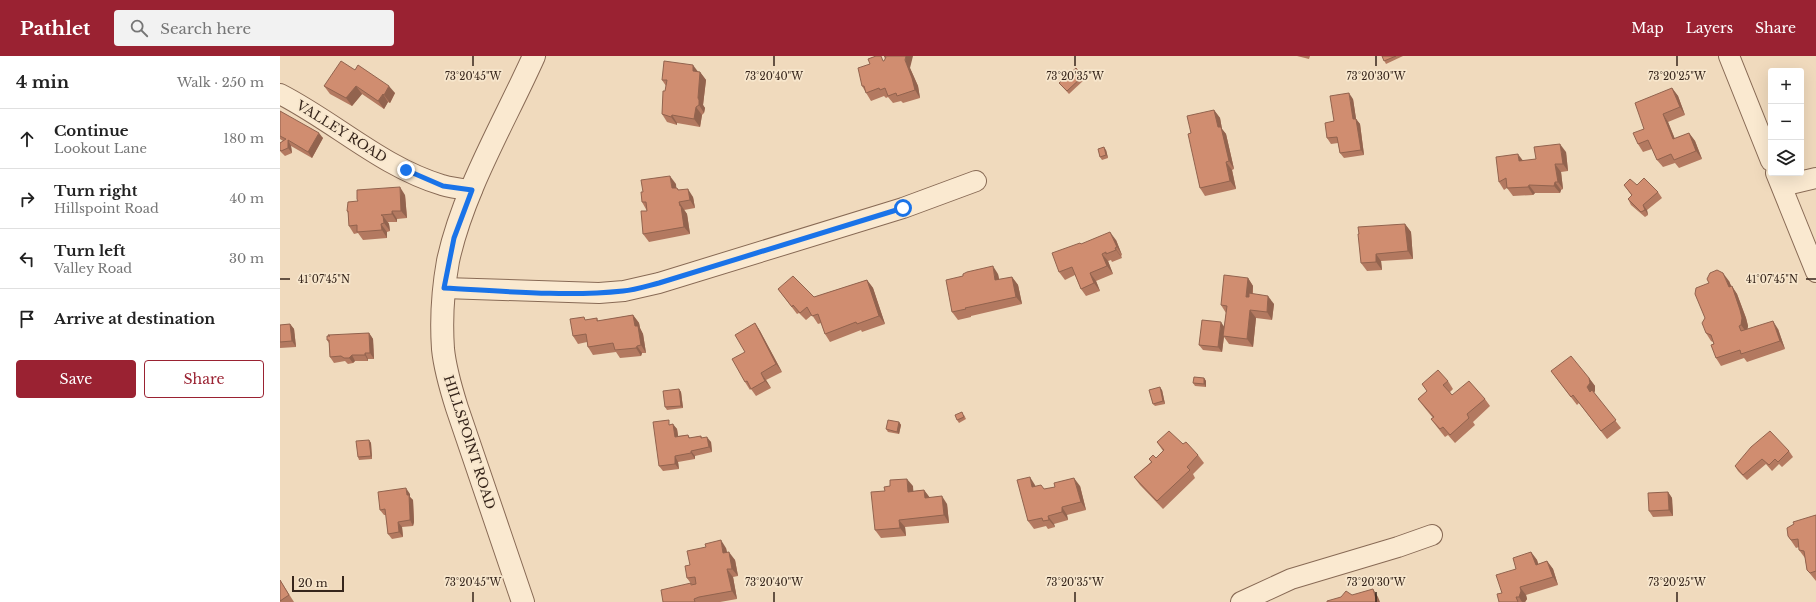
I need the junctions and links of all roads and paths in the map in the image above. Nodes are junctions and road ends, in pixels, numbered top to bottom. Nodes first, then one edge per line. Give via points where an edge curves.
1 (534, 56) edge
2 (1729, 56) edge
3 (280, 94) edge
4 (1768, 154) edge
5 (1816, 178) edge
6 (1779, 180) edge
7 (976, 181) dead end
8 (472, 190) junction
9 (1816, 272) edge
10 (444, 288) junction
11 (1432, 536) dead end
12 (523, 602) edge
13 (1241, 602) edge

1 - 8 street, HILLSPOINT ROAD
2 - 4 street
3 - 8 street, VALLEY ROAD via 359,144 406,170 443,186
5 - 6 street
6 - 9 street
7 - 10 street via 903,208 659,283 624,291 599,293
8 - 10 street, HILLSPOINT ROAD via 454,238
10 - 12 street, HILLSPOINT ROAD via 443,349 449,381
11 - 13 street via 1291,579

